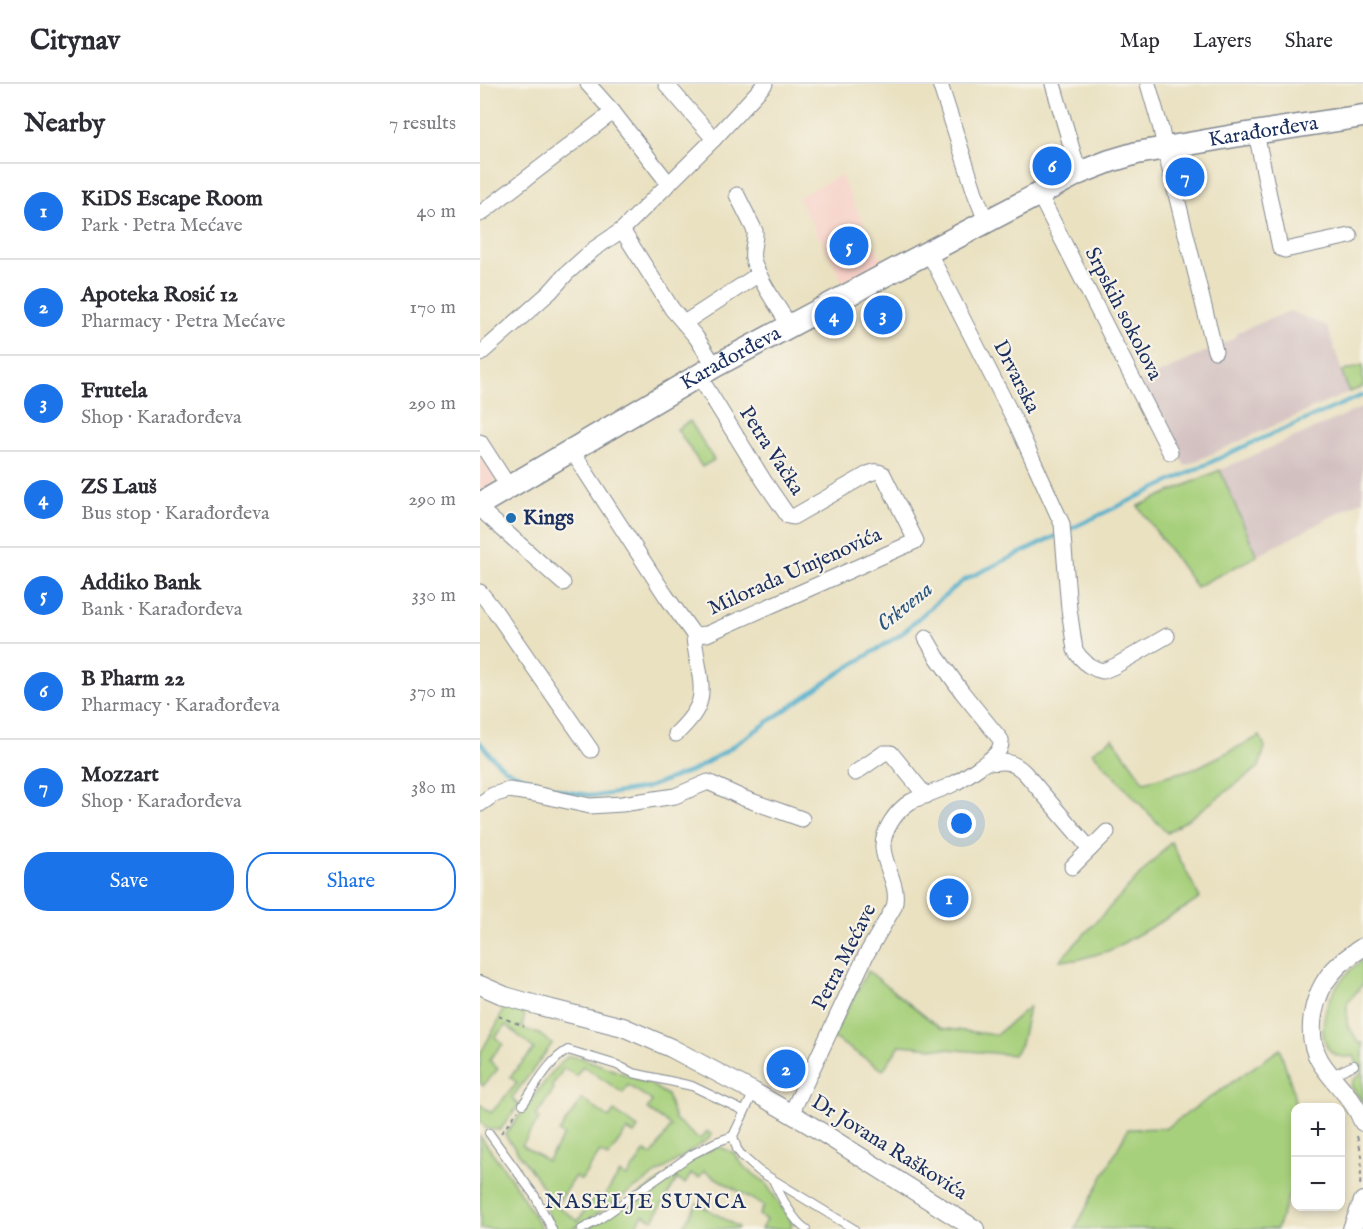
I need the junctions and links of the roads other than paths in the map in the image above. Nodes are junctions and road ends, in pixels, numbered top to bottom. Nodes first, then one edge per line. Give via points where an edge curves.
1 (588, 84) edge
2 (666, 84) edge
3 (940, 84) edge
4 (1053, 84) edge
5 (1148, 84) edge
6 (761, 85) edge
7 (614, 112) junction
8 (1363, 116) edge
9 (1256, 133) junction
10 (714, 139) junction
11 (1165, 147) junction
12 (1079, 173) junction
13 (669, 184) junction
14 (1039, 194) junction
15 (736, 195) dead end
16 (480, 214) edge
17 (986, 221) junction
18 (622, 230) junction
19 (1350, 236) dead end
20 (928, 252) junction
21 (759, 274) junction
22 (684, 323) junction
23 (790, 326) junction
24 (1215, 351) dead end
25 (480, 354) edge
26 (707, 371) junction
27 (480, 442) edge
28 (572, 451) junction
29 (1170, 452) dead end
30 (509, 487) junction
31 (480, 504) edge
32 (480, 509) edge
33 (916, 541) joint
34 (563, 582) dead end
35 (480, 592) edge
36 (694, 635) junction
37 (1167, 636) dead end
38 (926, 638) dead end
39 (676, 734) dead end
40 (591, 750) dead end
41 (988, 761) junction
42 (855, 773) dead end
43 (926, 796) junction
44 (480, 804) edge
45 (802, 819) dead end
46 (1107, 832) dead end
47 (1090, 849) junction
48 (1072, 867) dead end
49 (1363, 948) edge
50 (480, 985) edge
51 (1353, 1065) dead end
52 (1330, 1076) junction
53 (754, 1092) junction
54 (523, 1104) road end
55 (744, 1111) junction
56 (791, 1113) junction
57 (1363, 1122) edge
58 (489, 1133) dead end
59 (733, 1136) junction
60 (773, 1181) junction
61 (1363, 1201) edge
62 (802, 1228) edge
63 (552, 1229) edge
64 (582, 1229) edge
65 (854, 1229) edge
66 (975, 1229) edge
67 (1352, 1229) edge

1 - 7 street
2 - 10 street
3 - 17 street
4 - 12 street
5 - 11 street
6 - 10 street
7 - 13 street
7 - 16 street
8 - 9 main road, Karađorđeva
9 - 11 main road, Karađorđeva
9 - 19 street via 1280,248
10 - 13 street
11 - 12 main road, Karađorđeva via 1128,155
11 - 24 street
12 - 14 main road, Karađorđeva
13 - 18 street
14 - 17 main road, Karađorđeva
14 - 29 street, Srpskih sokolova
15 - 21 street via 755,231 752,253
17 - 20 main road, Karađorđeva
18 - 22 street
18 - 25 street via 594,249
20 - 23 main road, Karađorđeva
20 - 37 street, Drvarska via 1017,425 1062,524 1069,609 1078,656 1102,670
21 - 22 street
21 - 23 street
22 - 26 street via 696,337
23 - 26 main road, Karađorđeva
26 - 28 main road, Karađorđeva
26 - 33 street, Petra Vačka via 764,481 788,516 793,517 879,471
27 - 30 street
28 - 30 main road, Karađorđeva
28 - 36 street, Milorada Umjenovića
30 - 31 main road, Karađorđeva
32 - 34 street
33 - 36 street, Milorada Umjenovića via 707,634
35 - 40 street
36 - 39 street via 701,697 695,714
38 - 41 street via 1001,740 1001,747
41 - 43 street, Petra Mećave via 957,782
41 - 47 street via 1009,762 1021,768
42 - 43 street via 884,753 891,753
43 - 56 street, Petra Mećave via 902,809 885,833 885,859 896,901
44 - 45 street via 509,790 590,806 613,805 675,796 708,782
46 - 47 street
47 - 48 street
49 - 52 street via 1334,970 1315,1006 1312,1040
50 - 53 street, Dr Jovana Raškovića via 505,996 636,1032
51 - 52 lane
52 - 57 street via 1356,1107
53 - 55 lane
53 - 56 street, Dr Jovana Raškovića
54 - 55 lane via 556,1059 568,1050 633,1073 692,1086
55 - 59 lane
56 - 66 street, Dr Jovana Raškovića
58 - 63 lane via 535,1196
59 - 60 lane via 742,1156
59 - 64 lane via 691,1155
60 - 62 lane
60 - 65 lane
61 - 67 street

